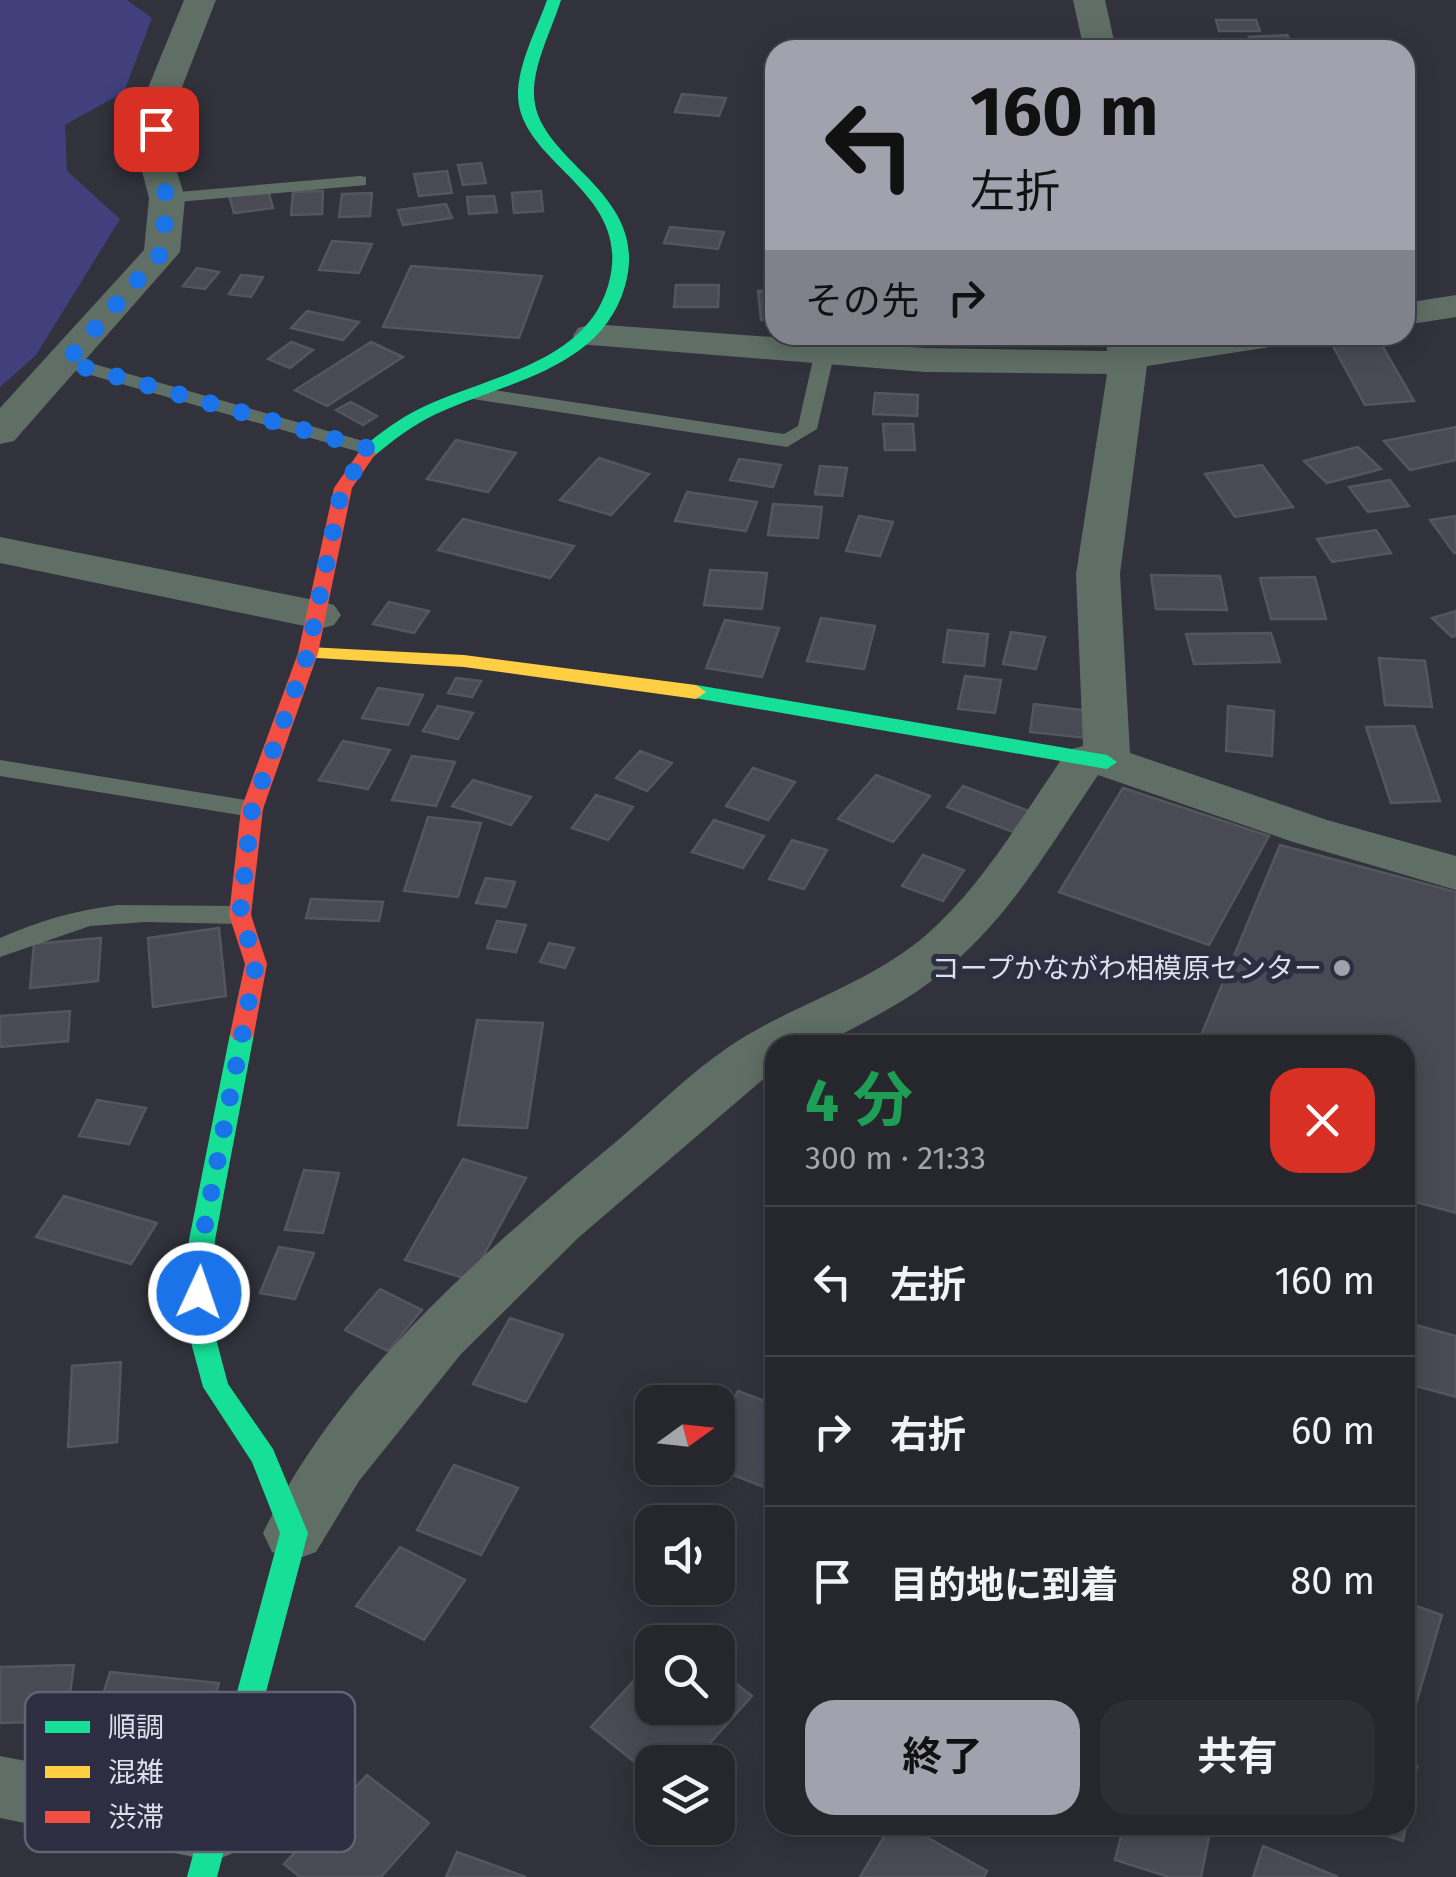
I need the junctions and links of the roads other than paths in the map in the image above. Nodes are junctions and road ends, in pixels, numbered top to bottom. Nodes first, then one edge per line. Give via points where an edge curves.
1 (200, 0) edge
2 (554, 0) edge
3 (1089, 0) edge
4 (1098, 40) edge
5 (360, 181) dead end
6 (167, 198) junction
7 (1456, 306) edge
8 (1415, 312) edge
9 (592, 336) junction
10 (1186, 345) edge
11 (1127, 352) edge
12 (824, 355) junction
13 (66, 362) junction
14 (473, 394) junction
15 (0, 432) edge
16 (370, 449) junction
17 (0, 550) edge
18 (314, 634) junction
19 (1096, 761) junction
20 (0, 768) edge
21 (252, 809) junction
22 (1456, 872) edge
23 (240, 914) junction
24 (0, 948) edge
25 (794, 1035) edge
26 (765, 1051) edge
27 (294, 1533) junction
28 (251, 1692) edge
29 (0, 1788) edge
30 (25, 1796) edge

1 - 6 street via 158,106 154,152
2 - 9 street via 525,98 532,122 610,210 619,238 617,285
3 - 4 street
5 - 6 lane
6 - 13 street via 162,252
7 - 8 street
9 - 12 street
9 - 14 street via 549,363
10 - 11 street
11 - 12 street
11 - 19 street via 1098,574
12 - 14 lane via 807,429 787,441
13 - 15 street
13 - 16 lane
14 - 16 street via 442,402
16 - 18 street via 342,488
17 - 18 street
18 - 19 street
18 - 21 street
19 - 22 street
19 - 25 street via 943,948
20 - 21 lane
21 - 23 street
23 - 24 lane via 80,916
23 - 27 street via 256,964 202,1240 198,1320 216,1387 263,1456
26 - 27 street via 499,1274 329,1472
27 - 28 street
29 - 30 street

